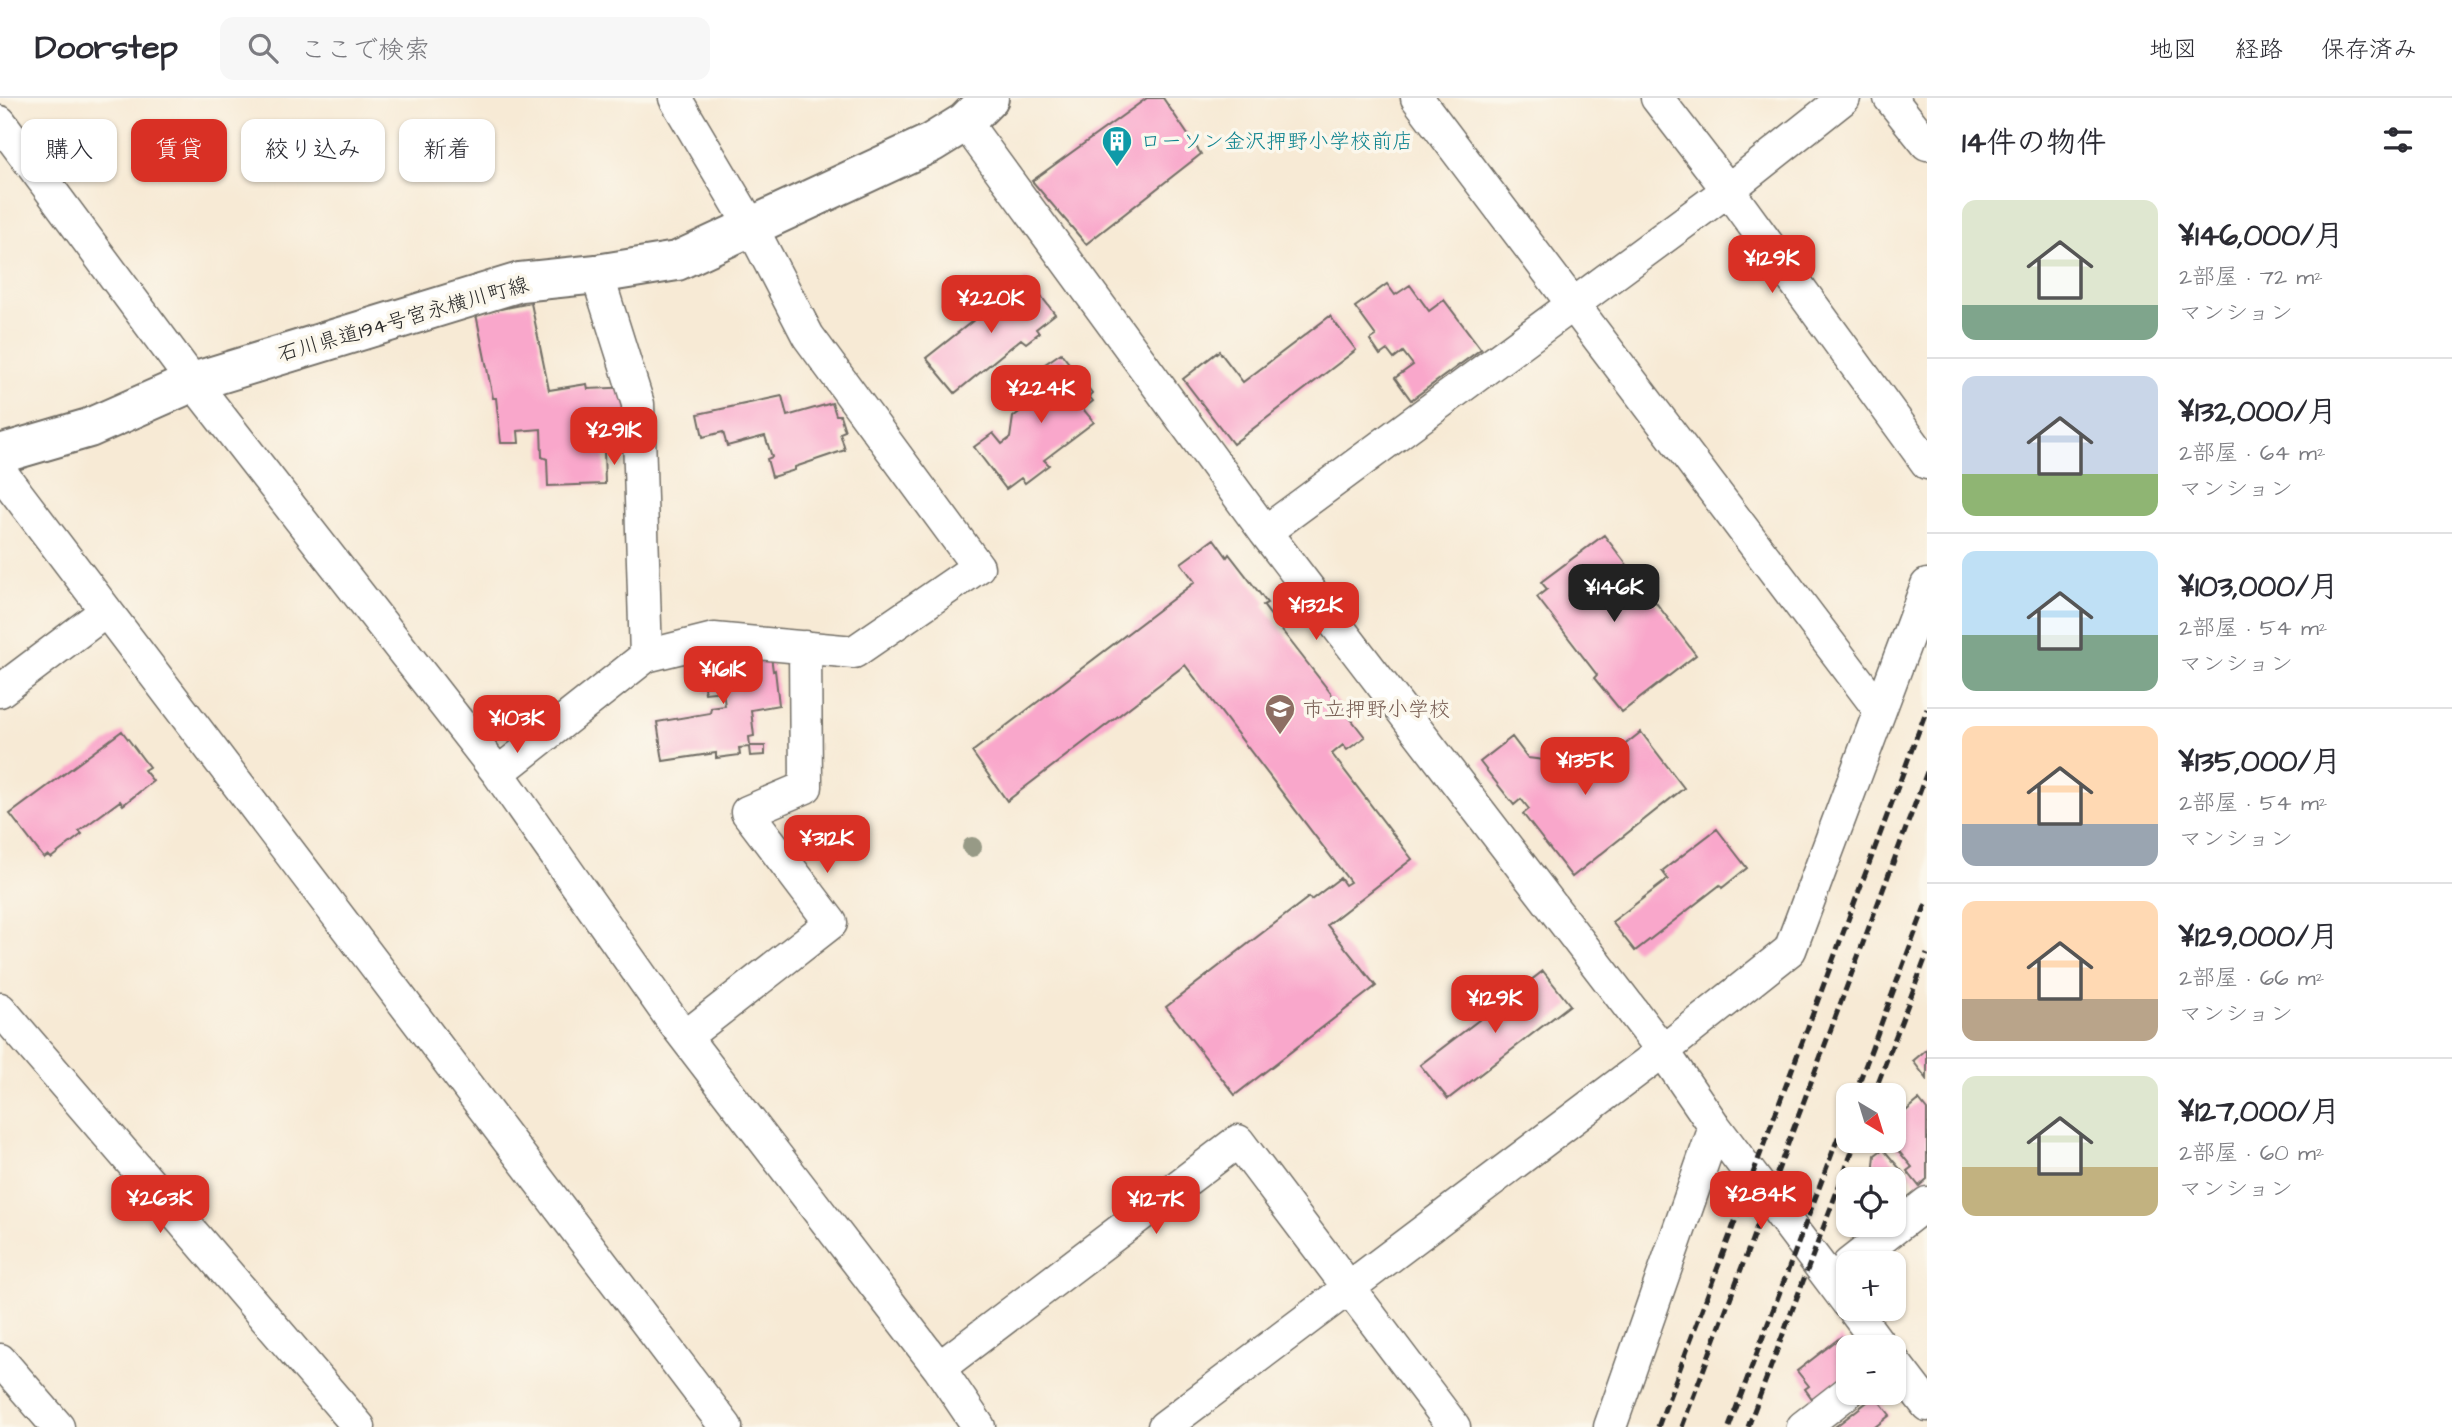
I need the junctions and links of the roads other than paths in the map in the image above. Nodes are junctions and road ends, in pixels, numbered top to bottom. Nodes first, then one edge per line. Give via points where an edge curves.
1 (675, 98) edge
2 (1417, 98) edge
3 (1657, 98) edge
4 (1843, 98) edge
5 (1890, 98) edge
6 (967, 106) edge
7 (0, 122) edge
8 (1927, 144) edge
9 (1728, 190) junction
10 (752, 228) junction
11 (597, 274) junction
12 (1573, 304) junction
13 (193, 382) junction
14 (0, 454) edge
15 (1927, 463) edge
16 (0, 471) edge
17 (1265, 532) junction
18 (1927, 585) edge
19 (106, 611) junction
20 (805, 647) junction
21 (646, 656) junction
22 (0, 691) edge
23 (1879, 709) junction
24 (498, 773) junction
25 (0, 1009) edge
26 (685, 1037) junction
27 (1664, 1051) junction
28 (1715, 1127) junction
29 (1927, 1203) edge
30 (1874, 1251) edge
31 (1836, 1269) edge
32 (1348, 1288) junction
33 (0, 1360) edge
34 (939, 1368) junction
35 (1906, 1378) edge
36 (1836, 1401) edge
37 (1927, 1405) edge
38 (58, 1427) edge
39 (359, 1427) edge
40 (726, 1427) edge
41 (979, 1427) edge
42 (1164, 1427) edge
43 (1454, 1427) edge
44 (1610, 1427) edge
45 (1802, 1427) edge

1 - 10 street
2 - 12 street
3 - 9 street
4 - 9 street
5 - 8 street
6 - 10 main road, 石川県道194号宮永横川町線 via 931,143
6 - 17 street
7 - 13 street
9 - 12 street
9 - 15 street
10 - 11 main road, 石川県道194号宮永横川町線 via 677,261
10 - 20 street via 808,336 978,567 854,652
11 - 13 main road, 石川県道194号宮永横川町線 via 520,282
11 - 21 street via 638,404
12 - 17 street
12 - 23 street
13 - 14 main road, 石川県道194号宮永横川町線 via 89,428
13 - 24 street
16 - 19 street
17 - 27 street
18 - 23 street
19 - 22 street
19 - 40 street
20 - 21 street via 714,639
20 - 26 street via 806,787 747,812 831,923
21 - 24 street
23 - 27 street via 1790,950
24 - 26 street
25 - 39 street
26 - 34 street
27 - 28 street
27 - 32 street
28 - 31 street
28 - 44 street
29 - 30 street
32 - 34 street via 1238,1141
32 - 42 street
32 - 43 street
33 - 38 street
34 - 41 street
35 - 37 street
36 - 45 street

